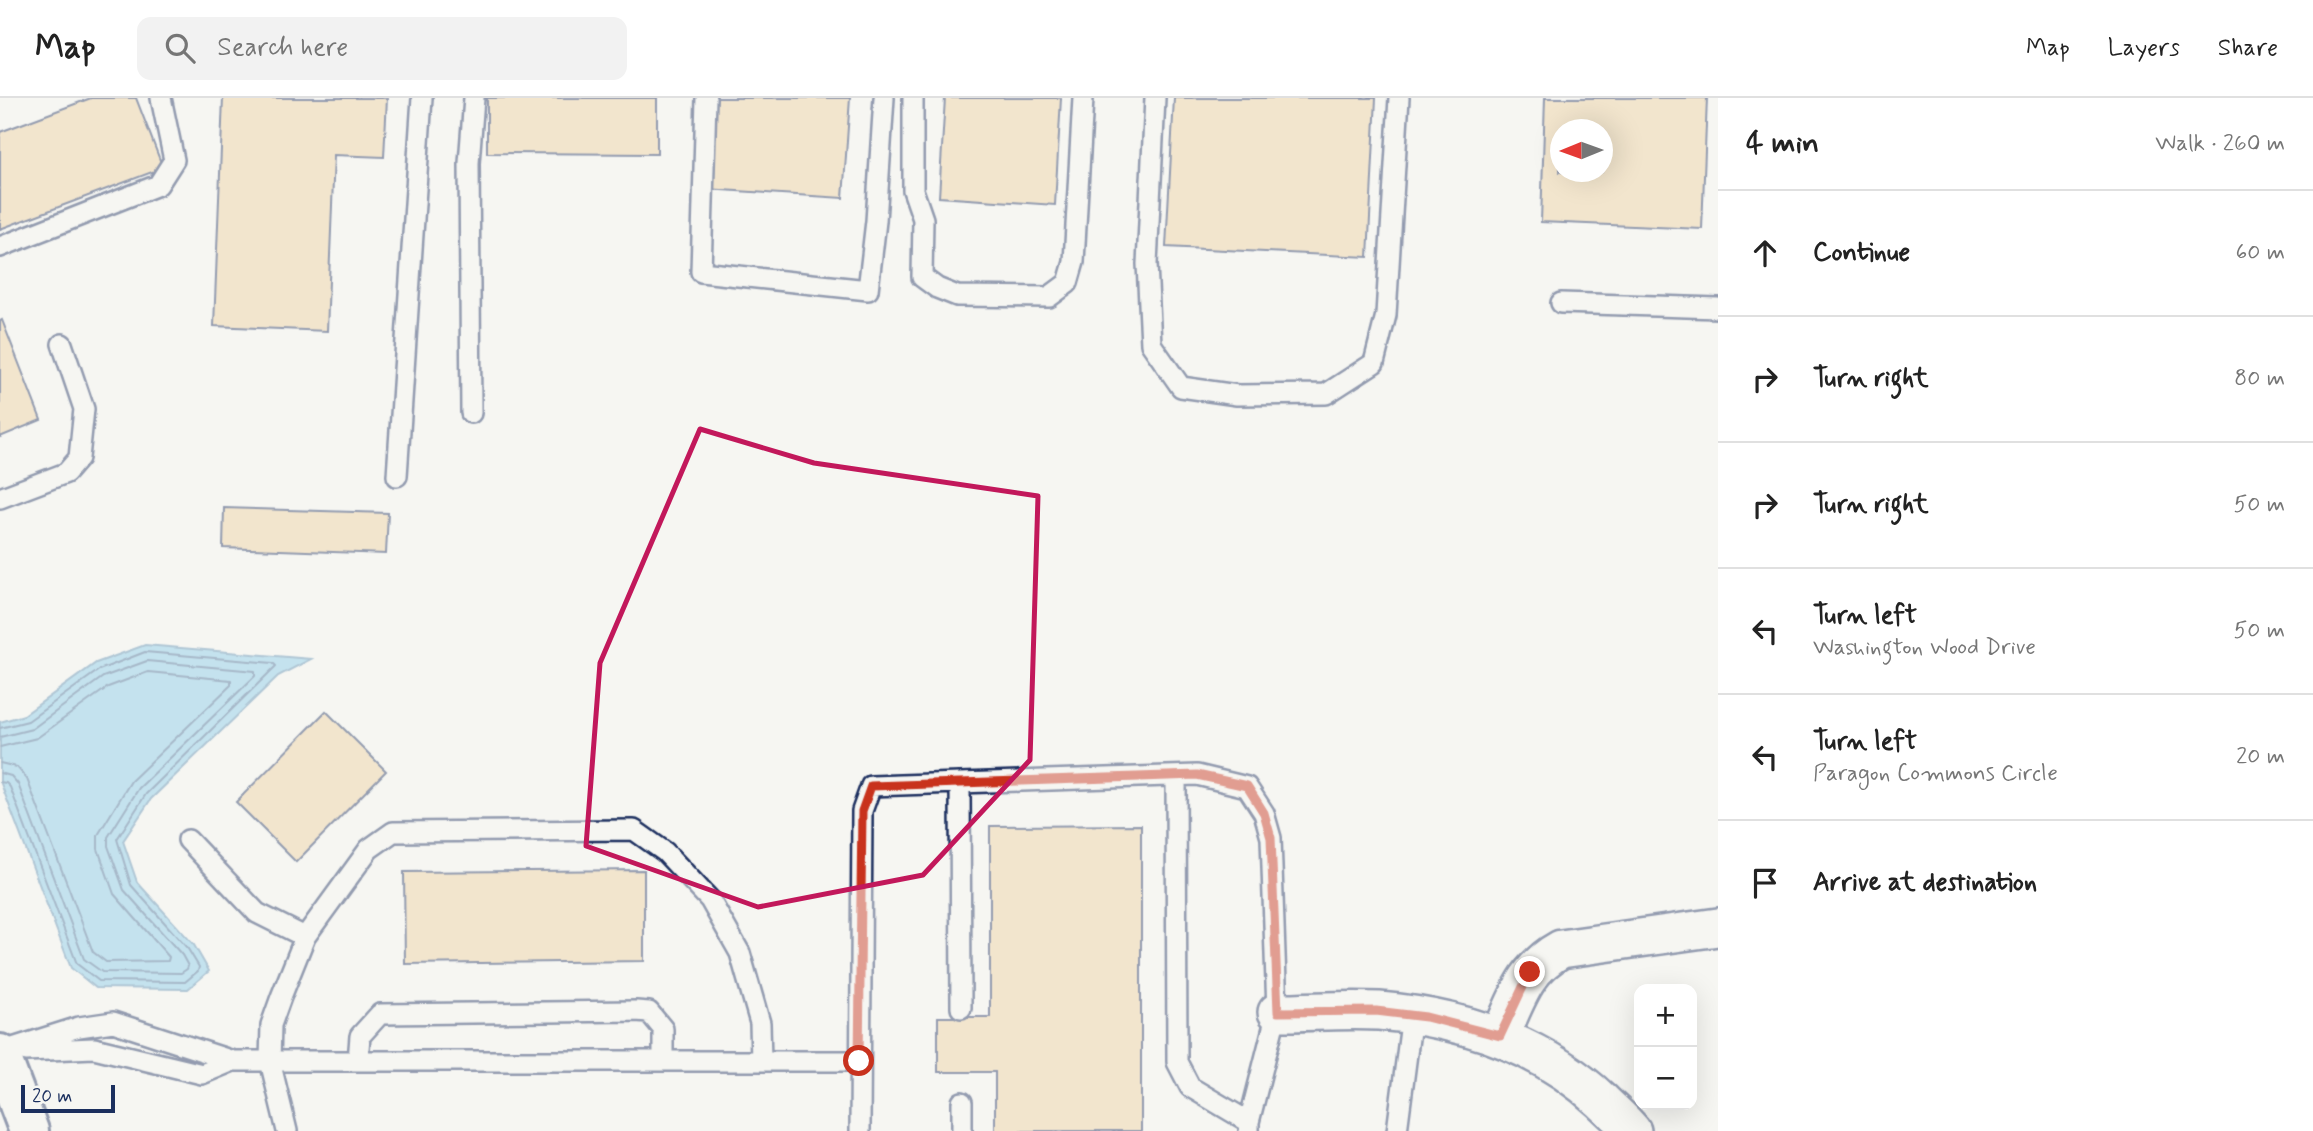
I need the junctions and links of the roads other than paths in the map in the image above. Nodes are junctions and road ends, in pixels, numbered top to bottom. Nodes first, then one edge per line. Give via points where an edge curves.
1 (161, 98) edge
2 (422, 98) edge
3 (474, 98) edge
4 (706, 98) edge
5 (884, 98) edge
6 (913, 98) edge
7 (1083, 98) edge
8 (1155, 98) edge
9 (1399, 98) edge
10 (0, 247) edge
11 (1561, 303) dead end
12 (1718, 308) edge
13 (62, 344) dead end
14 (471, 413) dead end
15 (397, 475) dead end
16 (0, 498) edge
17 (1176, 776) junction
18 (960, 783) junction
19 (188, 840) dead end
20 (1718, 927) edge
21 (305, 937) junction
22 (961, 1008) dead end
23 (1278, 1012) junction
24 (1412, 1015) junction
25 (1500, 1036) junction
26 (270, 1060) junction
27 (1, 1061) edge
28 (233, 1061) junction
29 (358, 1061) junction
30 (663, 1061) junction
31 (761, 1061) junction
32 (859, 1061) junction
33 (962, 1102) dead end
34 (1249, 1126) edge
35 (29, 1131) edge
36 (287, 1131) edge
37 (860, 1131) edge
38 (962, 1131) edge
39 (1397, 1131) edge
40 (1632, 1131) edge

1 - 10 lane via 174,160 158,185
2 - 15 lane
3 - 14 lane via 469,163
4 - 5 lane via 701,272 868,290
6 - 7 lane via 912,190 923,219 922,277 957,296 1049,297 1068,283 1074,262
8 - 9 lane via 1147,264 1151,344 1181,387 1237,395 1326,394 1374,363 1386,315
11 - 12 lane
13 - 16 lane via 84,409 79,458 66,473
17 - 18 lane
17 - 23 lane via 1197,775 1247,786 1264,813 1271,838
17 - 34 lane via 1177,1062 1190,1087
18 - 22 lane
18 - 32 lane via 871,786 862,811
19 - 21 lane via 257,913
20 - 25 street via 1561,949 1530,972
21 - 26 lane via 271,1026
21 - 31 lane via 369,849 393,832 634,830 665,852 710,900 740,953 760,1023
23 - 24 street
23 - 34 lane
24 - 25 street
24 - 39 lane
25 - 40 street via 1582,1082
26 - 28 lane
26 - 29 lane
26 - 36 lane
27 - 28 lane via 94,1048 202,1074
27 - 28 lane via 79,1027 113,1022
27 - 35 street
29 - 30 lane
29 - 30 lane via 360,1036 380,1014 649,1012 663,1029
30 - 31 lane
31 - 32 lane
32 - 37 lane
33 - 38 lane

